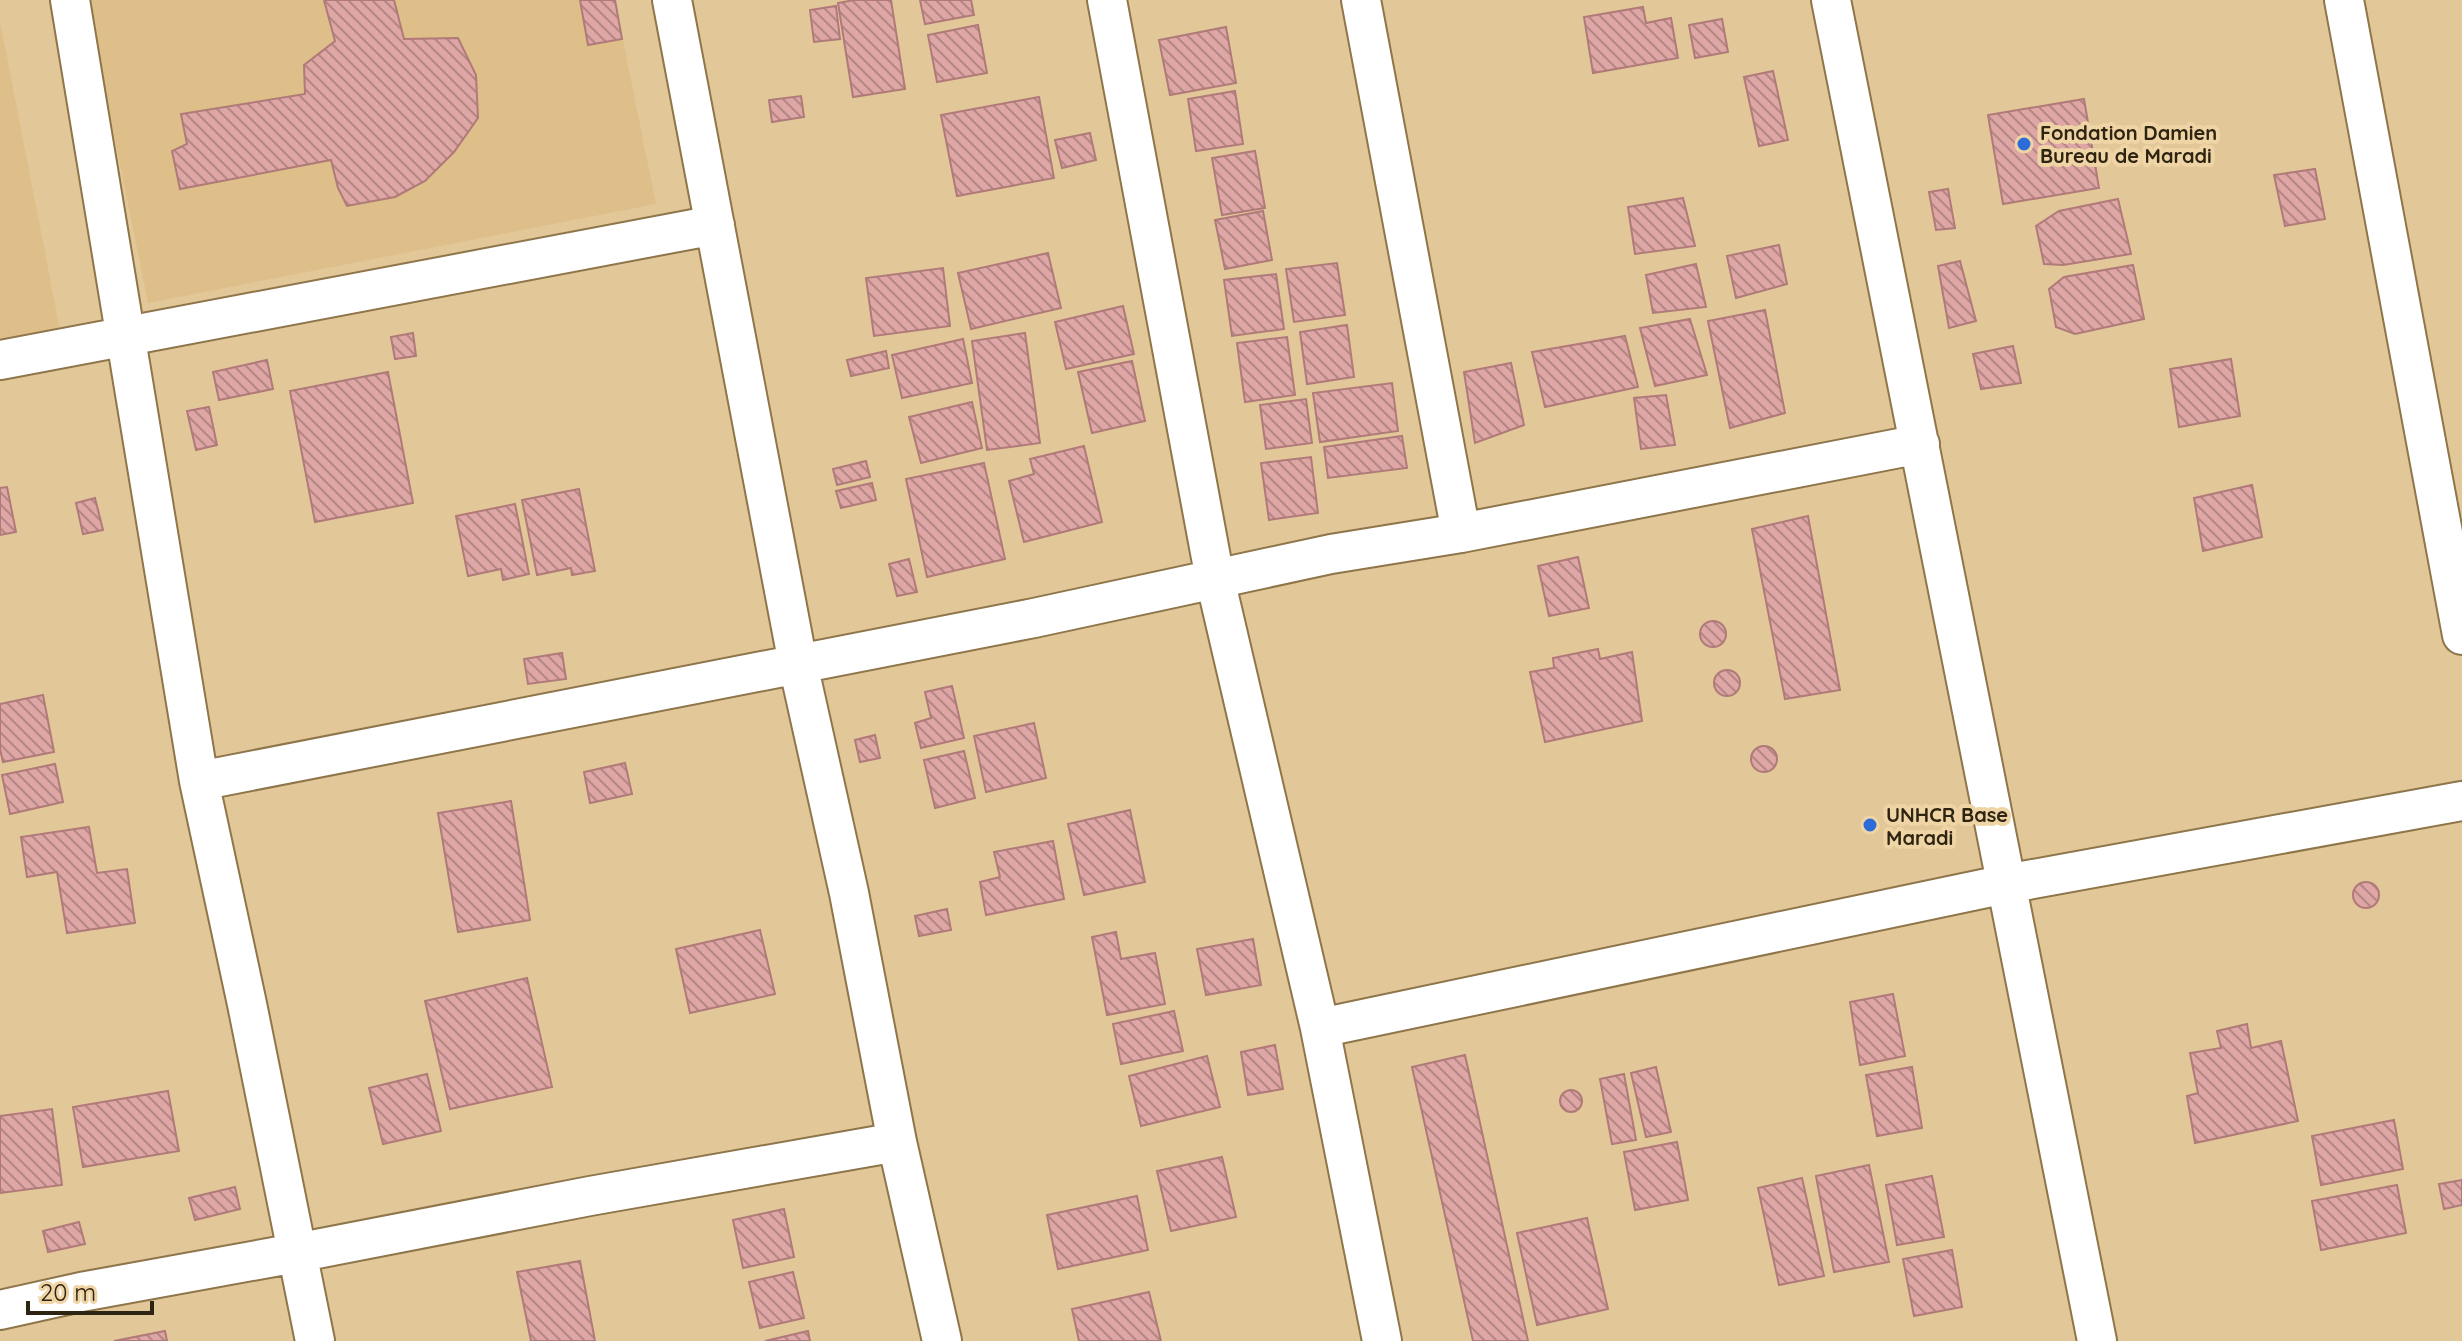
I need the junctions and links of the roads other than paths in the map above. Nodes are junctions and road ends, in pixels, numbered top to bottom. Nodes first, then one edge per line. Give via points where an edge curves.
1 (70, 0) edge
2 (672, 0) edge
3 (1107, 0) edge
4 (1361, 0) edge
5 (1831, 0) edge
6 (2344, 0) edge
7 (715, 225) junction
8 (126, 337) junction
9 (0, 360) edge
10 (1920, 444) junction
11 (1461, 533) junction
12 (1215, 579) junction
13 (2462, 635) edge
14 (798, 664) junction
15 (199, 781) junction
16 (2462, 801) edge
17 (2006, 884) junction
18 (1320, 1028) junction
19 (897, 1142) junction
20 (296, 1253) junction
21 (0, 1310) edge
22 (2091, 1340) edge
23 (315, 1341) edge
24 (942, 1341) edge
25 (1382, 1341) edge

1 - 8 street
2 - 7 street
3 - 12 street
4 - 11 street
5 - 10 street
6 - 13 street
7 - 8 street
7 - 14 street
8 - 9 street
8 - 15 street
10 - 11 street
10 - 17 street
11 - 12 street
12 - 14 street
12 - 18 street
14 - 15 street
14 - 19 street
15 - 20 street
16 - 17 street
17 - 18 street
17 - 22 street
18 - 25 street
19 - 20 street
19 - 24 street
20 - 21 street
20 - 23 street

